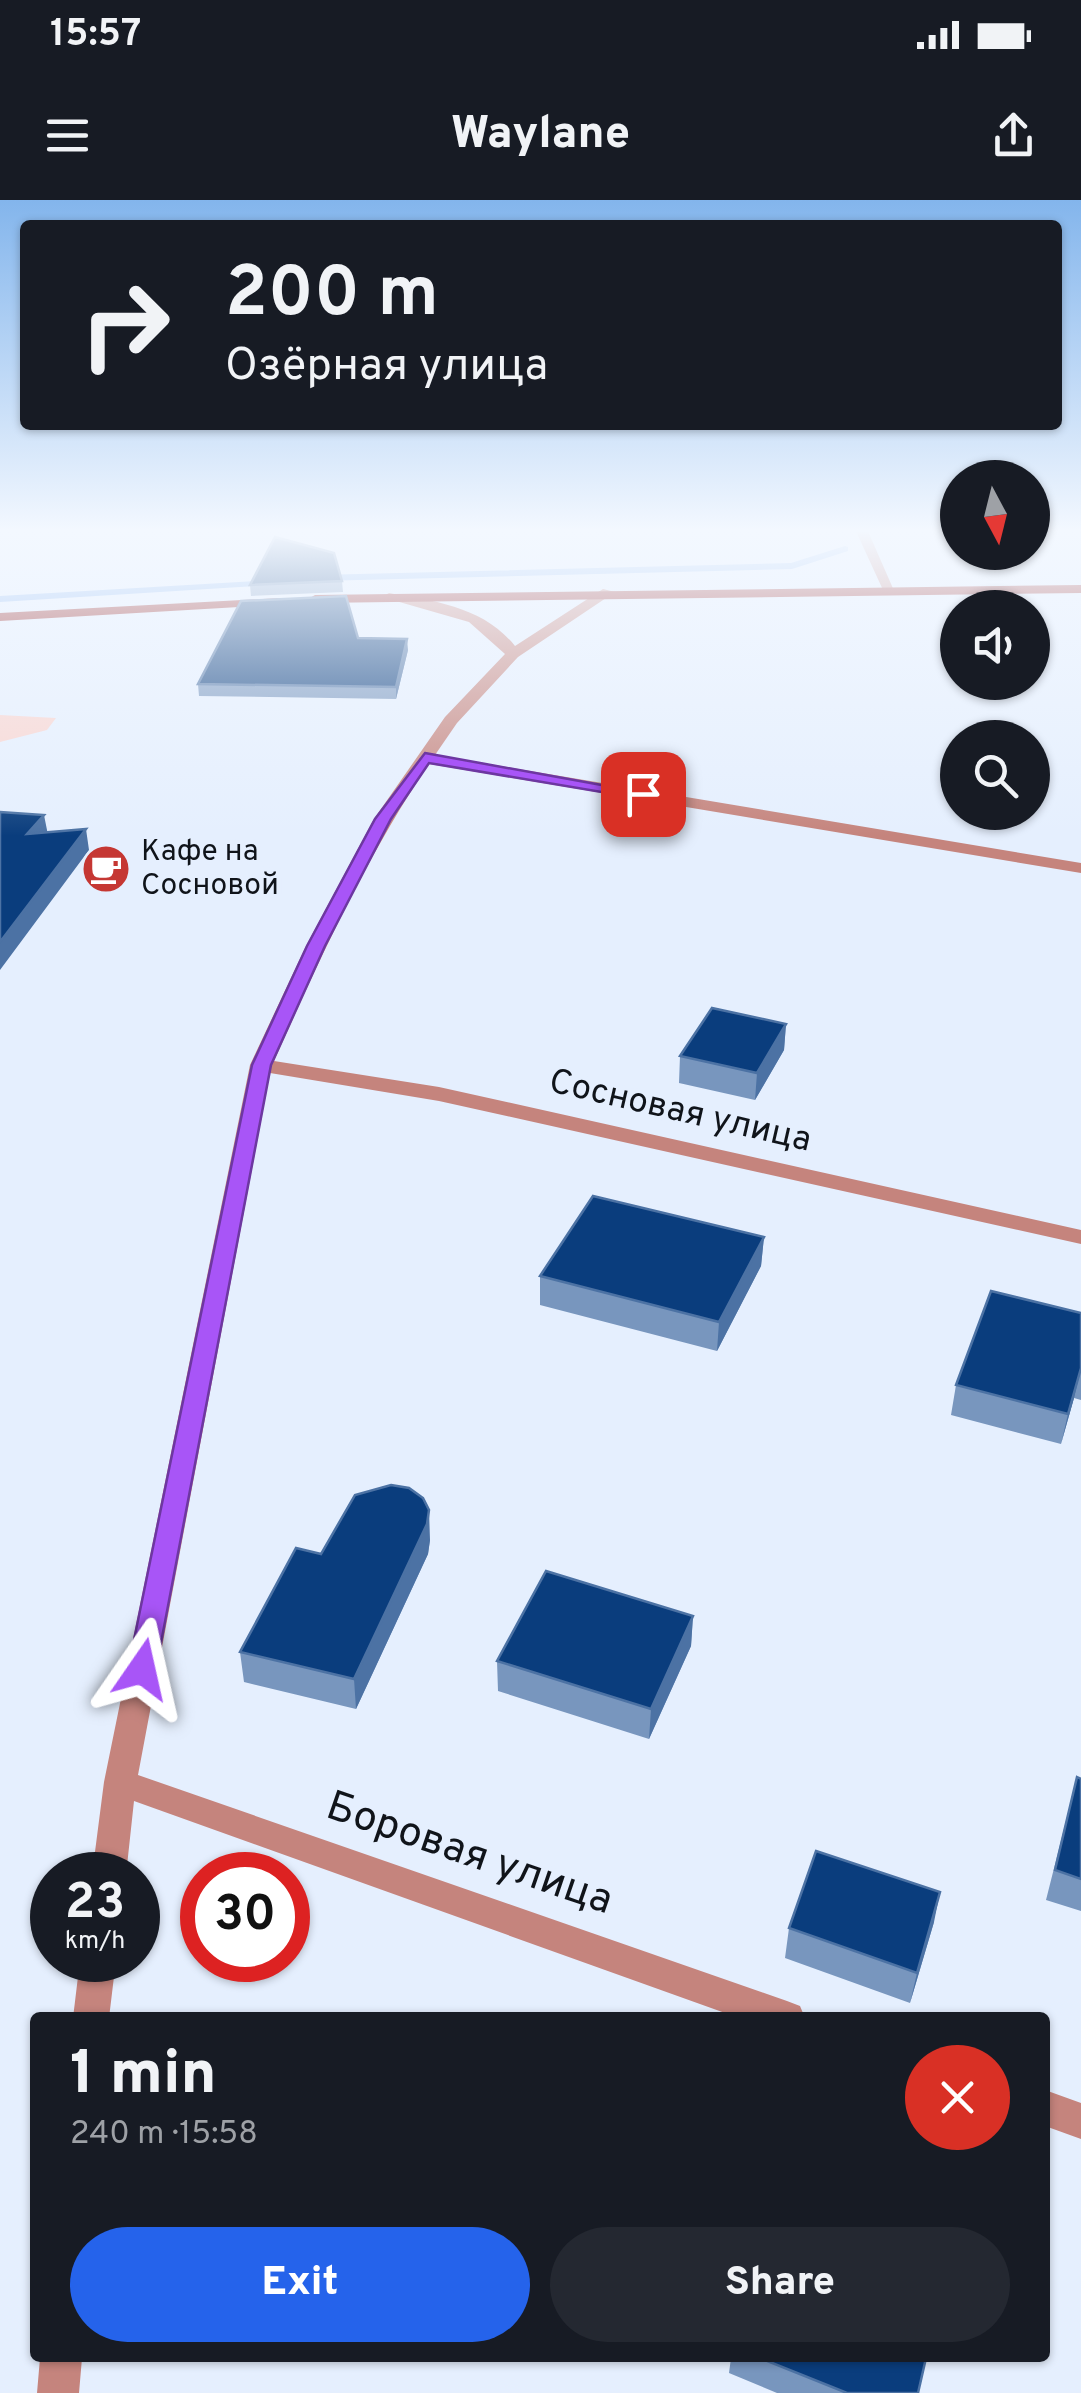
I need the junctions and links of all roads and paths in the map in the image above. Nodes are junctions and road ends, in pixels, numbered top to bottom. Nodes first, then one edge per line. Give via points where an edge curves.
1 (497, 631) edge
2 (548, 631) edge
3 (513, 654) junction
4 (425, 758) junction
5 (1081, 868) edge
6 (261, 1065) junction
7 (1081, 1237) edge
8 (120, 1782) junction
9 (112, 1852) edge
10 (95, 1982) edge
11 (92, 2012) edge
12 (770, 2012) edge
13 (1050, 2110) edge
14 (1081, 2121) edge
15 (61, 2362) edge
16 (58, 2393) edge

1 - 3 street
2 - 3 street
3 - 4 street
4 - 5 street
4 - 6 street via 375,835
6 - 7 street, Сосновая улица via 439,1094
6 - 8 street
8 - 9 street
8 - 12 street, Боровая улица
10 - 11 street
13 - 14 street
15 - 16 street

